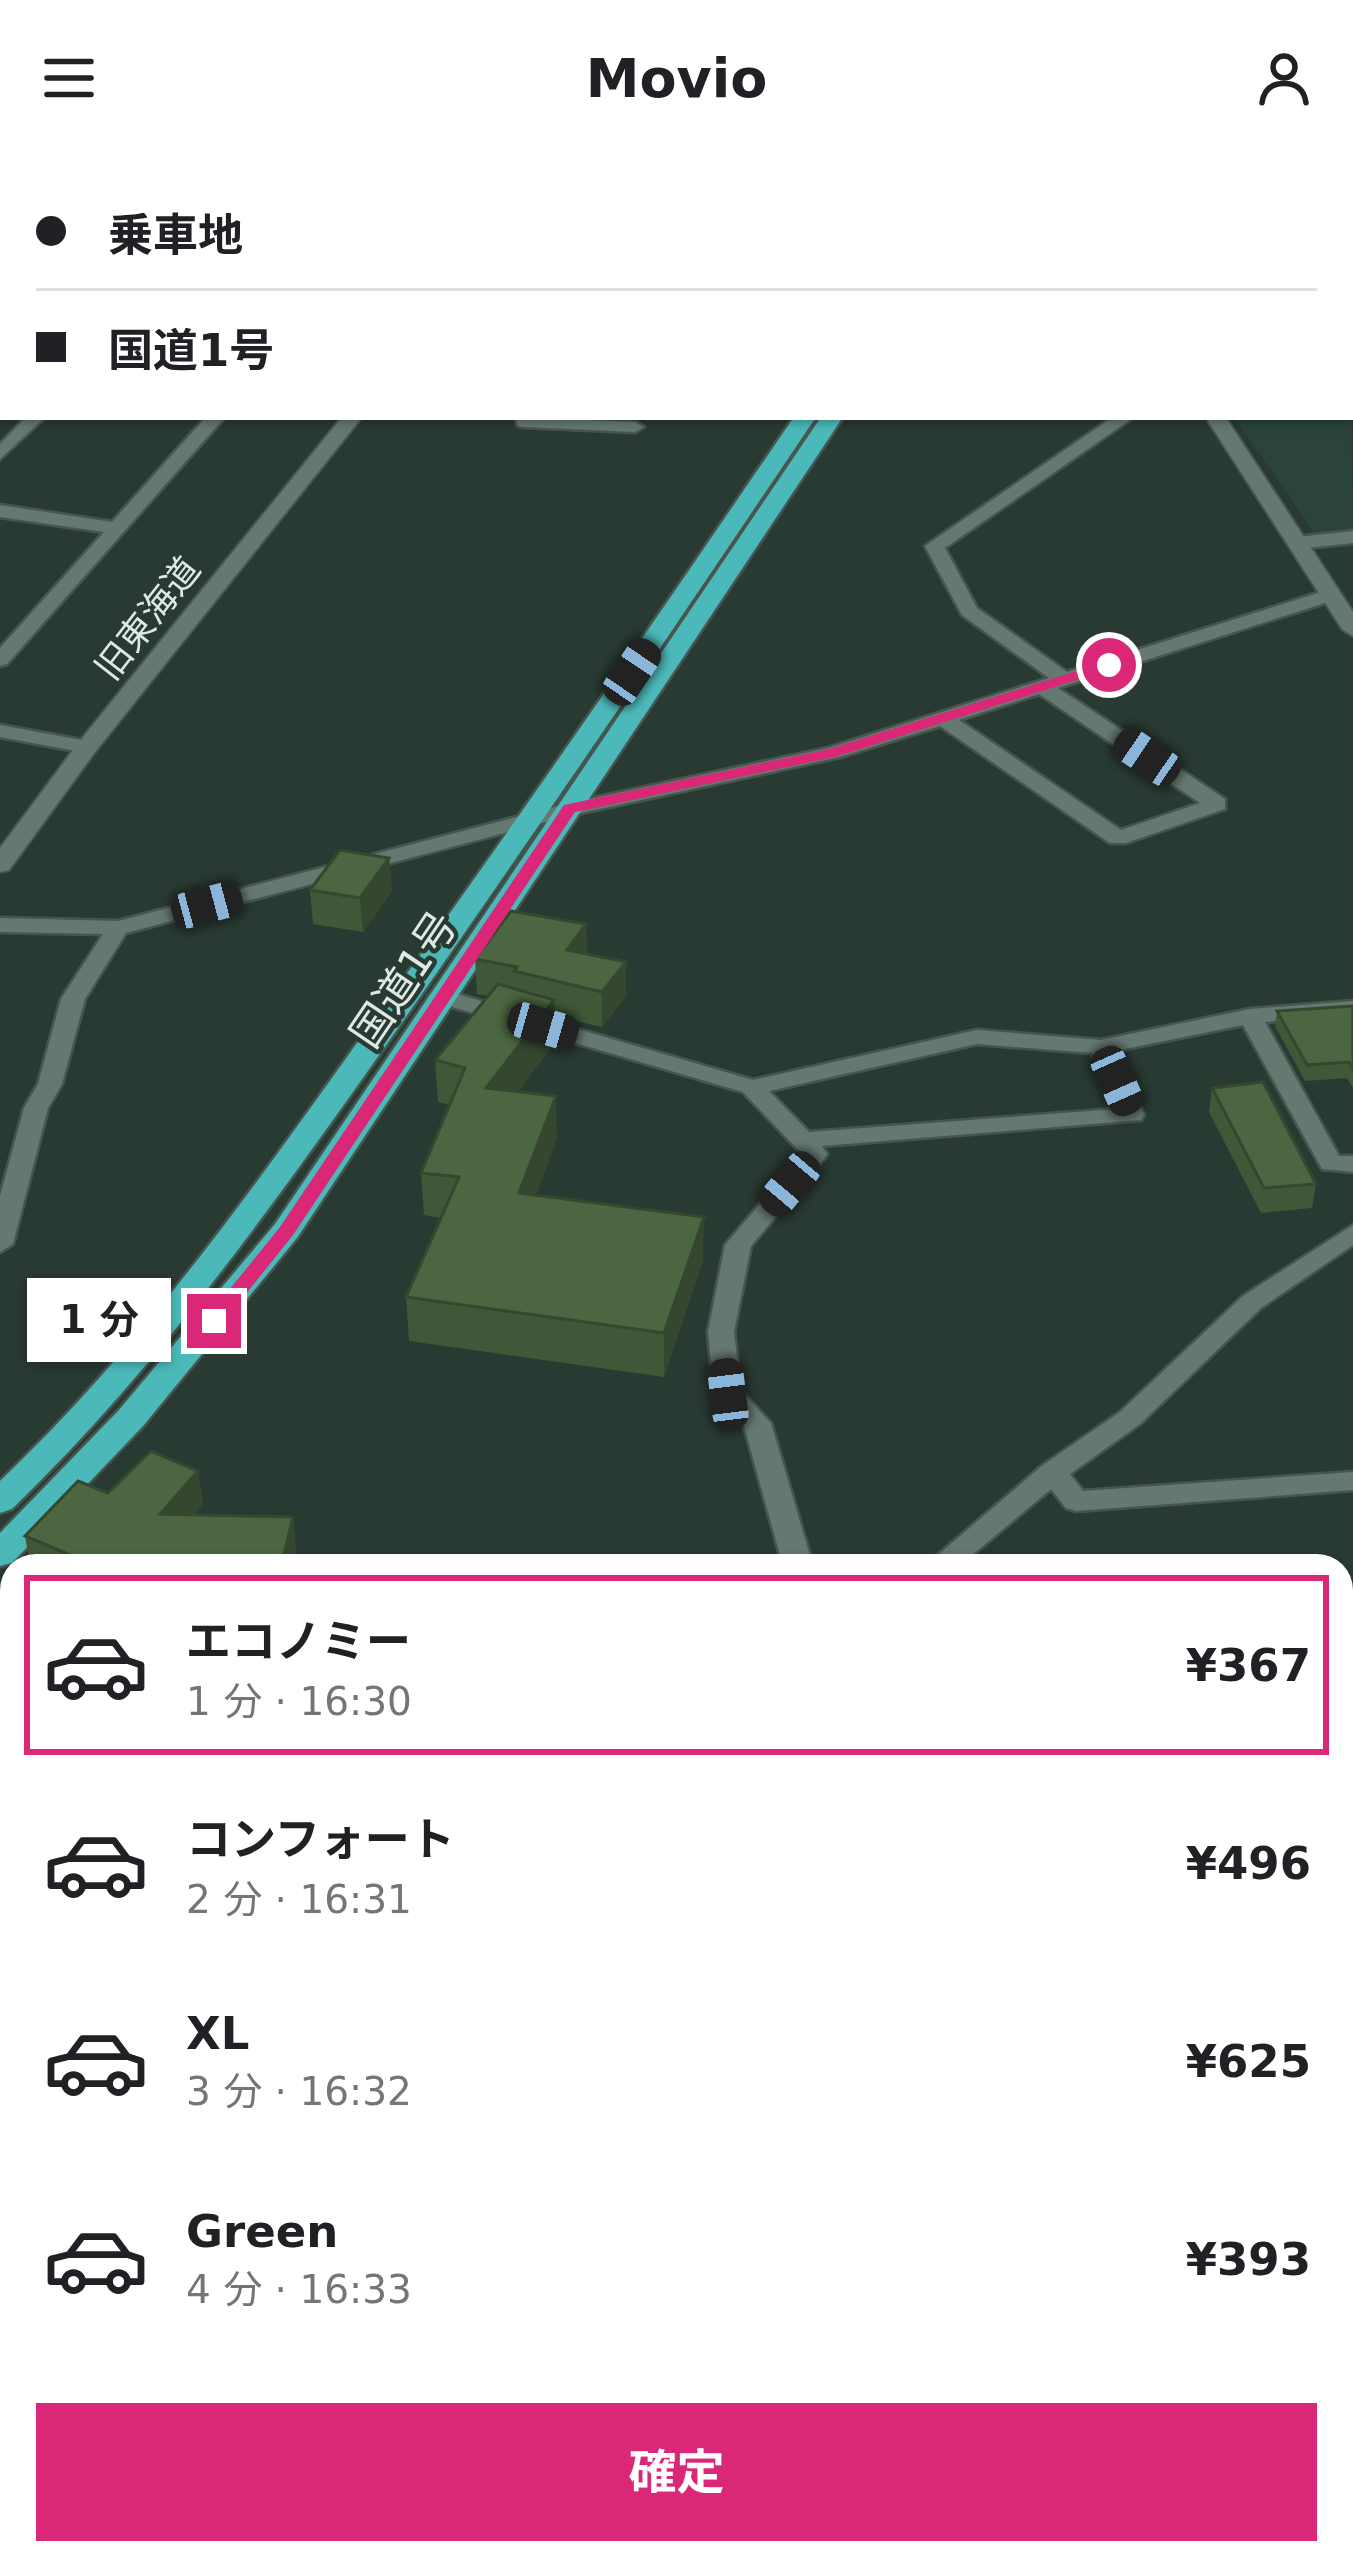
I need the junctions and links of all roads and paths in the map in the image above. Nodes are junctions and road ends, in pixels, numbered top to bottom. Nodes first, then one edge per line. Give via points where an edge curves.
1 (33, 420) edge
2 (213, 420) edge
3 (350, 420) edge
4 (524, 420) edge
5 (803, 420) edge
6 (830, 420) edge
7 (1121, 420) edge
8 (1218, 420) edge
9 (637, 422) edge
10 (633, 450) dead end
11 (0, 454) edge
12 (0, 511) edge
13 (115, 528) junction
14 (1353, 537) edge
15 (1297, 543) junction
16 (1331, 595) junction
17 (1353, 629) edge
18 (0, 660) edge
19 (1064, 680) junction
20 (1042, 687) junction
21 (942, 718) junction
22 (0, 731) edge
23 (87, 747) junction
24 (570, 808) junction
25 (534, 818) junction
26 (0, 865) edge
27 (0, 925) edge
28 (118, 928) junction
29 (440, 996) junction
30 (1353, 1008) edge
31 (1250, 1016) junction
32 (1102, 1047) junction
33 (752, 1087) junction
34 (803, 1141) junction
35 (1353, 1164) edge
36 (1353, 1233) edge
37 (0, 1244) edge
38 (1053, 1472) junction
39 (1353, 1480) edge
40 (0, 1501) edge
41 (0, 1554) edge
42 (795, 1554) edge
43 (954, 1554) edge

1 - 11 street
2 - 13 street
3 - 23 street, 旧東海道
4 - 9 street
5 - 25 highway, 国道1号
6 - 24 highway, 国道1号
7 - 19 street via 935,546 969,611
8 - 15 street
9 - 10 street
12 - 13 street
13 - 18 street
14 - 15 street
15 - 16 street
16 - 17 street
16 - 19 street
19 - 20 street
20 - 21 street
20 - 21 street via 1217,804 1118,838
21 - 24 street via 832,753
22 - 23 street
23 - 26 street, 旧東海道
24 - 25 street
24 - 29 highway, 国道1号
25 - 28 street
25 - 40 highway, 国道1号 via 212,1266
27 - 28 street
28 - 37 street via 73,999
29 - 33 street
29 - 41 highway, 国道1号 via 286,1231 131,1418
30 - 31 street
31 - 32 street
31 - 35 street via 1331,1165
32 - 33 street via 977,1037
32 - 34 street via 1132,1115
33 - 34 street
34 - 42 street via 815,1154 738,1245 721,1332 728,1394 757,1423
36 - 38 street via 1252,1302 1130,1418
38 - 39 street via 1076,1501
38 - 43 street

